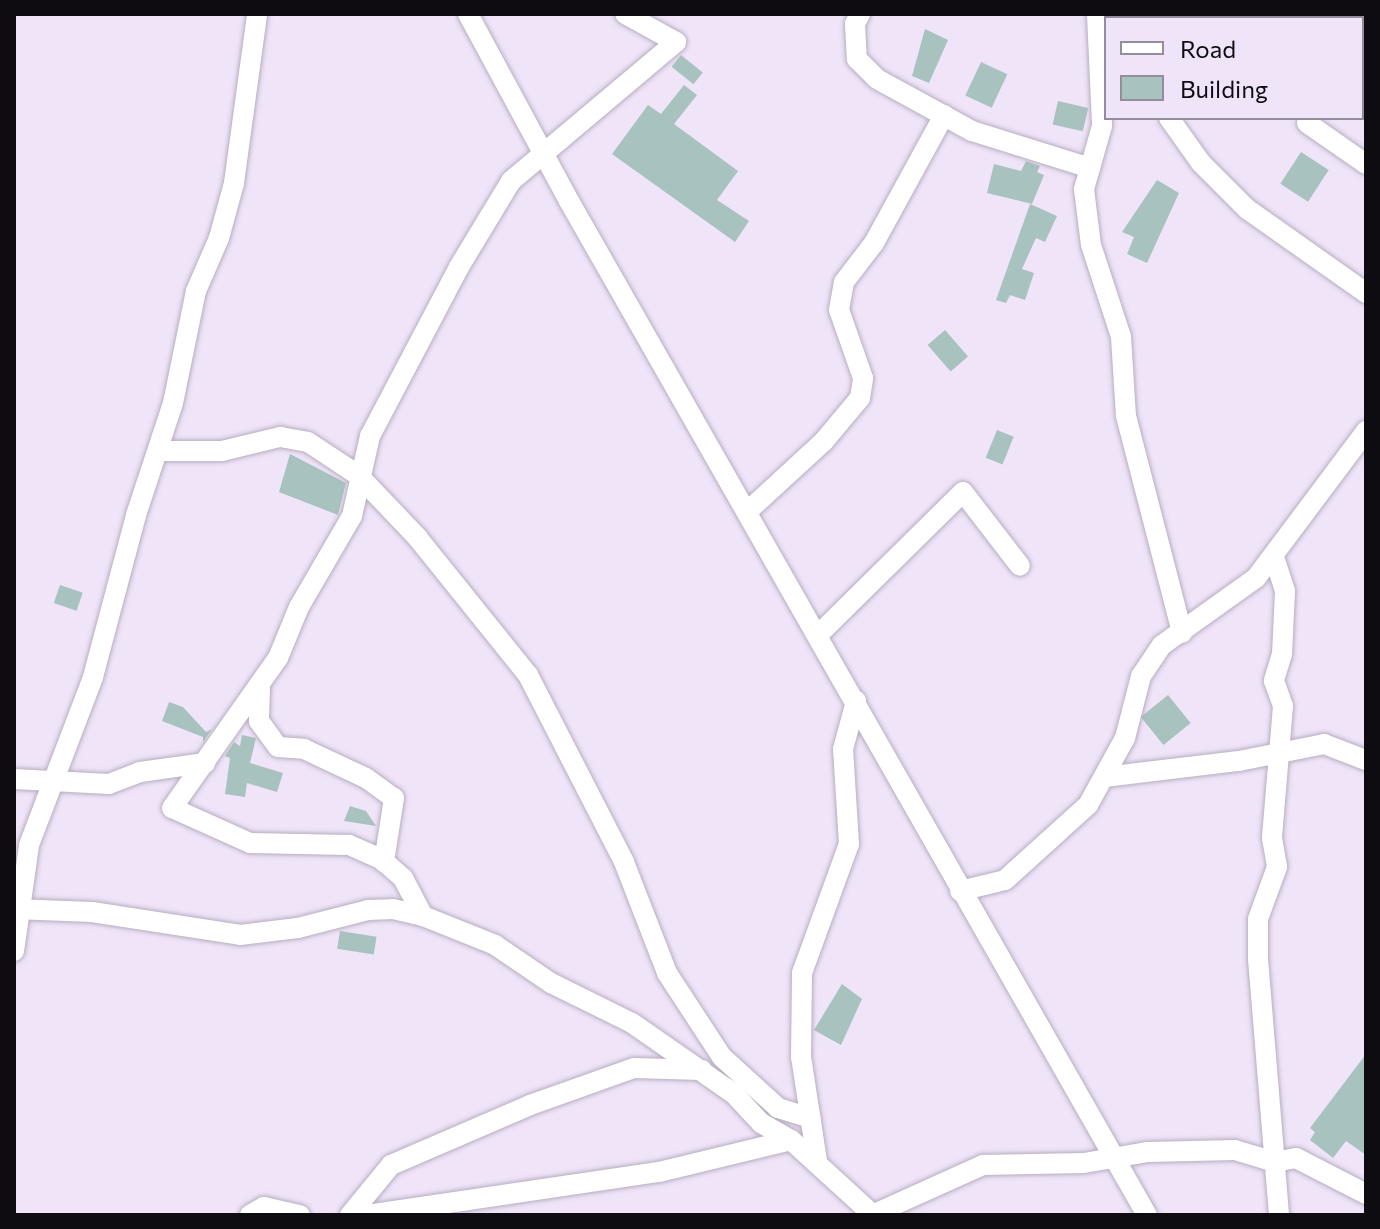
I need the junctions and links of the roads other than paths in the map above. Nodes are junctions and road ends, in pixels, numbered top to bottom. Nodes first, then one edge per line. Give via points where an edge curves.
1 (257, 14) edge
2 (468, 14) edge
3 (625, 14) edge
4 (1097, 14) edge
5 (857, 16) edge
6 (1103, 52) edge
7 (944, 115) junction
8 (1170, 120) edge
9 (1307, 123) dead end
10 (544, 154) junction
11 (1366, 164) edge
12 (1090, 168) junction
13 (1366, 293) edge
14 (1365, 433) edge
15 (158, 451) junction
16 (358, 475) junction
17 (749, 510) junction
18 (1274, 557) junction
19 (1020, 566) dead end
20 (1182, 633) junction
21 (819, 634) junction
22 (260, 689) junction
23 (856, 701) junction
24 (1281, 750) junction
25 (1366, 760) edge
26 (205, 763) junction
27 (1104, 777) junction
28 (14, 779) edge
29 (55, 784) junction
30 (384, 862) junction
31 (960, 891) junction
32 (18, 907) edge
33 (423, 916) junction
34 (14, 951) edge
35 (702, 1070) junction
36 (810, 1118) junction
37 (791, 1140) junction
38 (1112, 1154) junction
39 (817, 1161) junction
40 (1275, 1162) junction
41 (1366, 1194) edge
42 (250, 1215) edge
43 (300, 1215) edge
44 (350, 1215) edge
45 (367, 1215) edge
46 (873, 1215) edge
47 (1147, 1215) edge
48 (1279, 1215) edge

1 - 15 street via 234,183 219,238 196,291
2 - 10 street
3 - 10 street via 676,42
4 - 6 street
5 - 7 street via 857,59 877,79
6 - 12 street via 1102,126
7 - 12 street via 972,131
7 - 17 street via 874,243 844,282 839,310 863,378 860,398 824,441
8 - 13 street via 1201,163 1247,209
9 - 11 street
10 - 16 street via 511,181 459,267 370,436
10 - 17 street
12 - 20 street via 1084,189 1091,245 1121,337 1126,416
14 - 18 street
15 - 16 street via 222,451 280,437 308,442
15 - 29 street via 93,677
16 - 22 street via 352,516
16 - 36 street via 417,537 528,675 624,862 667,973 722,1057 778,1108
17 - 21 street
18 - 20 street via 1256,578
18 - 24 street via 1285,591 1282,654 1274,681 1283,706
19 - 21 street via 963,492
20 - 27 street via 1162,645 1141,676 1125,738
21 - 23 street
22 - 26 street
22 - 30 street via 259,721 278,747 304,749 366,778 394,798
23 - 31 street
23 - 36 street via 843,749 849,844 802,973 801,1057
24 - 25 street via 1324,744
24 - 27 street via 1239,761
24 - 40 street via 1272,838 1277,867 1258,933 1259,1020 1271,1078
26 - 29 street via 140,772 109,784
26 - 30 street via 172,808 235,839 349,845
27 - 31 street via 1088,805 1045,849 1005,880
28 - 29 street
29 - 32 street via 29,845
30 - 33 street via 403,878
31 - 38 street
32 - 33 street via 240,935 298,928 368,910
32 - 34 street
33 - 35 street via 495,945
35 - 37 street via 761,1123
35 - 44 street via 634,1068 530,1105 391,1165
36 - 39 street
37 - 39 street
37 - 45 street via 659,1172
38 - 40 street via 1235,1150
38 - 46 street via 1084,1163 983,1165
38 - 47 street
39 - 46 street via 841,1190
40 - 41 street via 1296,1158
40 - 48 street
42 - 43 street via 264,1207

